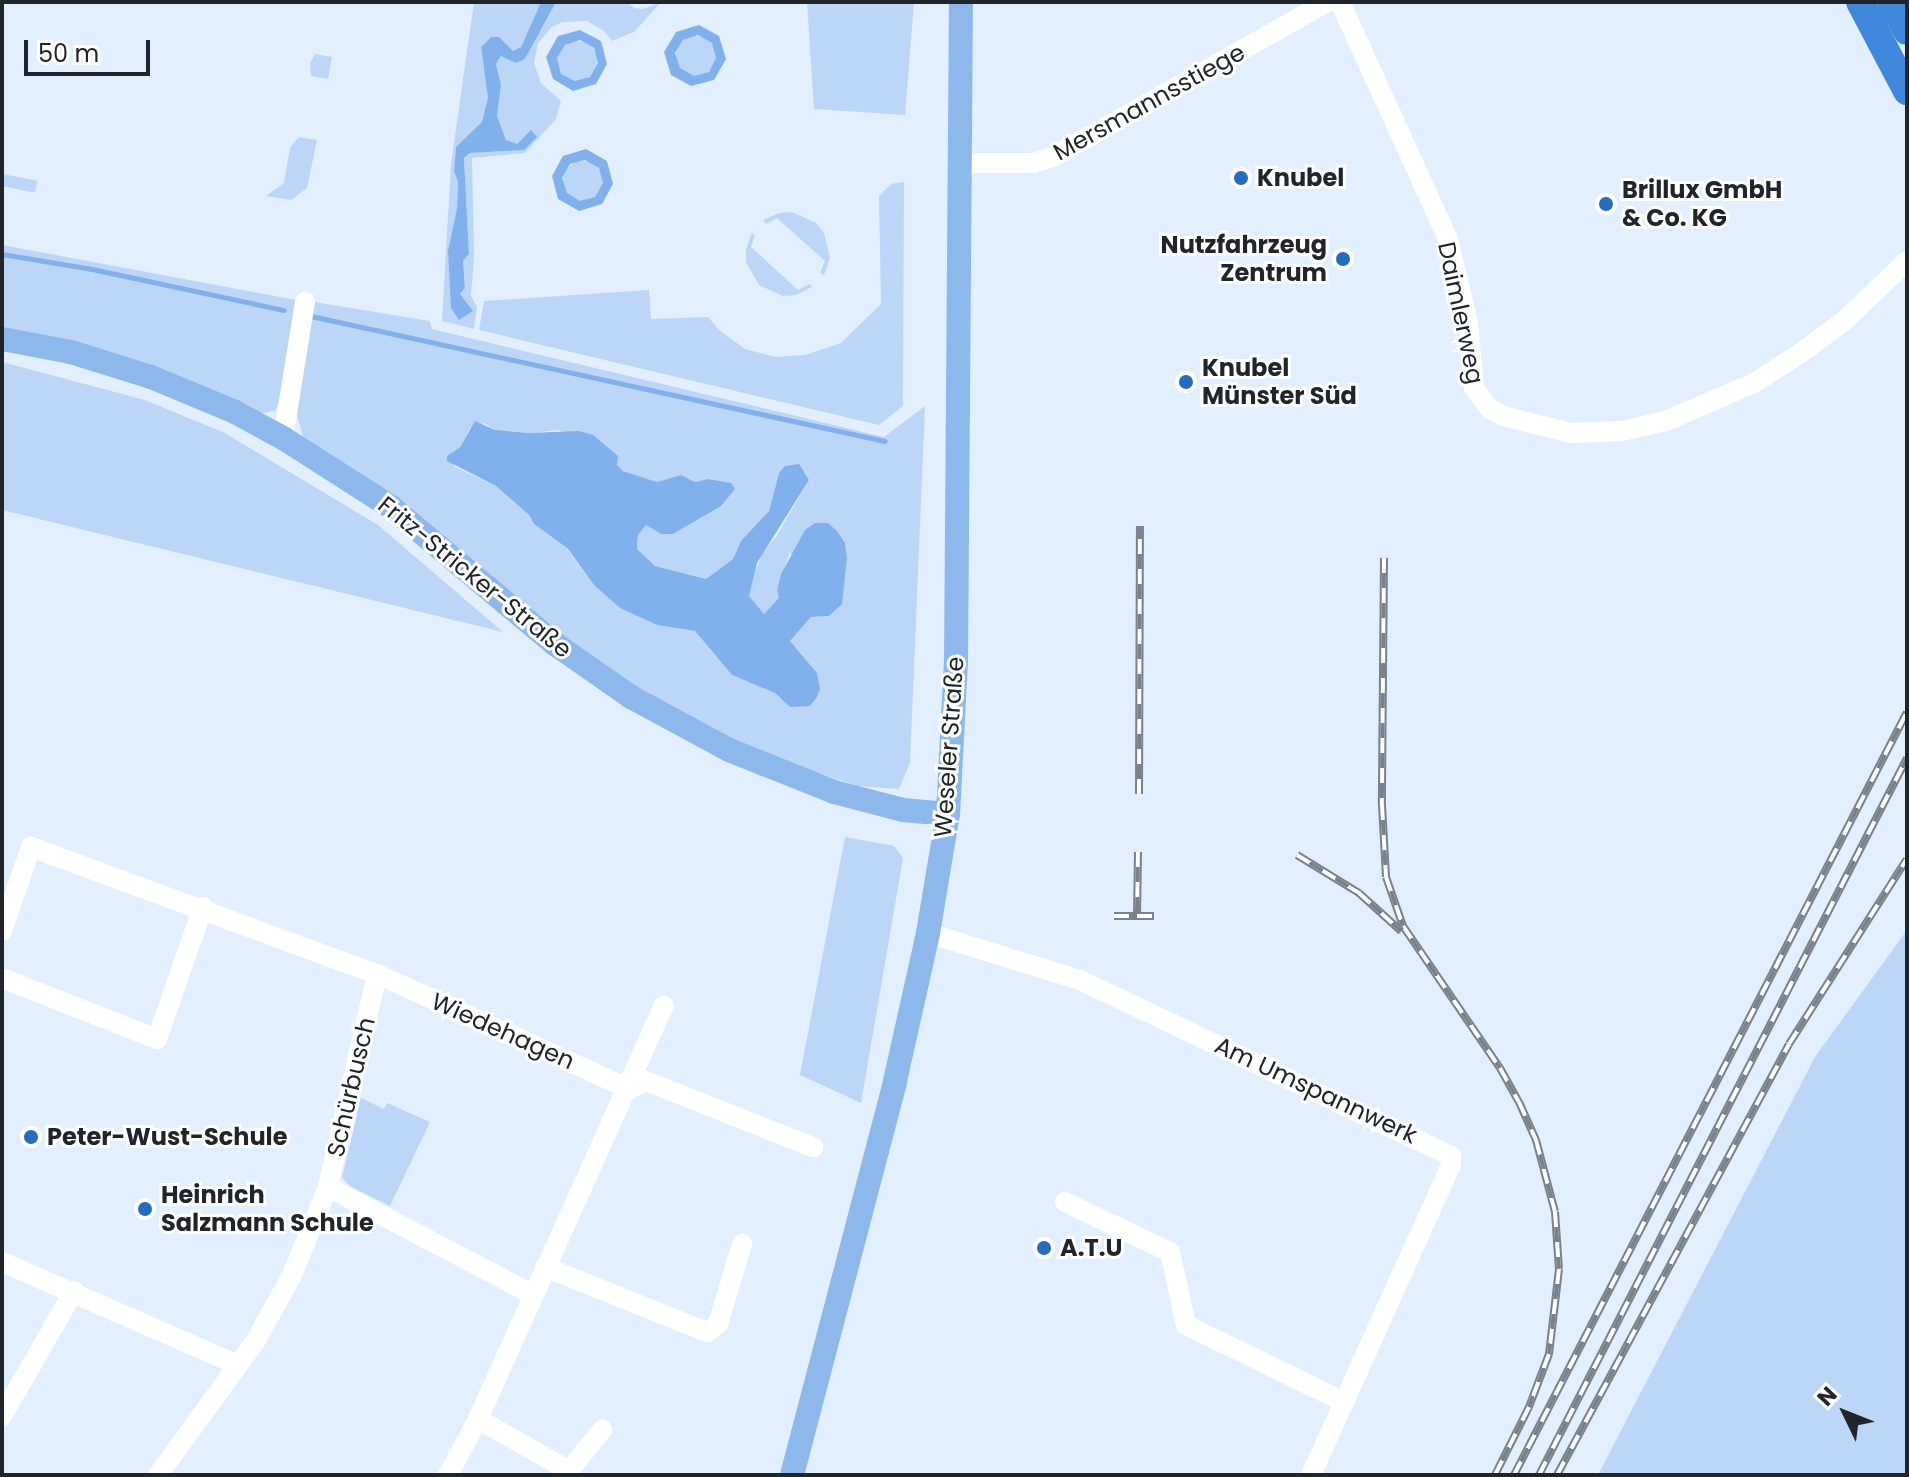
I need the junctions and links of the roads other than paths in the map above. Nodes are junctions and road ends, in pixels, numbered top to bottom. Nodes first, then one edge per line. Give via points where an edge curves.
1 (961, 2) edge
2 (1327, 2) edge
3 (1340, 2) edge
4 (1860, 2) edge
5 (1891, 2) edge
6 (1907, 31) edge
7 (1907, 91) edge
8 (961, 163) junction
9 (1907, 261) edge
10 (305, 302) dead end
11 (2, 339) edge
12 (283, 438) junction
13 (948, 814) junction
14 (203, 907) junction
15 (2, 931) edge
16 (928, 933) junction
17 (377, 974) junction
18 (2, 978) edge
19 (664, 1006) dead end
20 (629, 1089) junction
21 (813, 1147) dead end
22 (328, 1187) junction
23 (1065, 1202) dead end
24 (742, 1244) dead end
25 (2, 1262) edge
26 (545, 1267) junction
27 (74, 1291) junction
28 (532, 1294) junction
29 (238, 1365) junction
30 (1342, 1401) junction
31 (2, 1416) edge
32 (478, 1419) junction
33 (602, 1430) dead end
34 (158, 1475) edge
35 (448, 1475) edge
36 (792, 1475) edge
37 (1311, 1475) edge

1 - 8 main road, Weseler Straße
2 - 8 street, Mersmannsstiege via 1053,157 1033,163
3 - 9 street, Daimlerweg via 1448,239 1468,322 1474,388 1503,416 1571,433 1622,431 1666,421 1754,383 1798,355 1844,321
4 - 7 highway
5 - 6 highway
8 - 13 main road, Weseler Straße via 955,716
10 - 12 street
11 - 12 main road, Fritz-Stricker-Straße via 71,352 151,377
12 - 13 main road, Fritz-Stricker-Straße via 391,507 555,644 672,721 764,766 834,792 903,810
13 - 16 main road, Weseler Straße
14 - 15 street via 31,847
14 - 17 street
14 - 18 street via 157,1039
16 - 30 street, Am Umspannwerk via 1091,985 1451,1156
16 - 36 main road, Weseler Straße via 895,1081
17 - 20 street, Wiedehagen
17 - 22 street, Schürbusch
19 - 20 street
20 - 21 street, Wiedehagen via 646,1081
20 - 26 street
22 - 28 street
22 - 29 street, Schürbusch via 291,1277
23 - 30 street via 1170,1252 1186,1325
24 - 26 street via 718,1324 707,1332
25 - 27 street
26 - 28 street
27 - 29 street
27 - 31 street
28 - 32 street
29 - 34 street, Schürbusch
30 - 37 street, Am Umspannwerk
32 - 33 street via 569,1471
32 - 35 street

